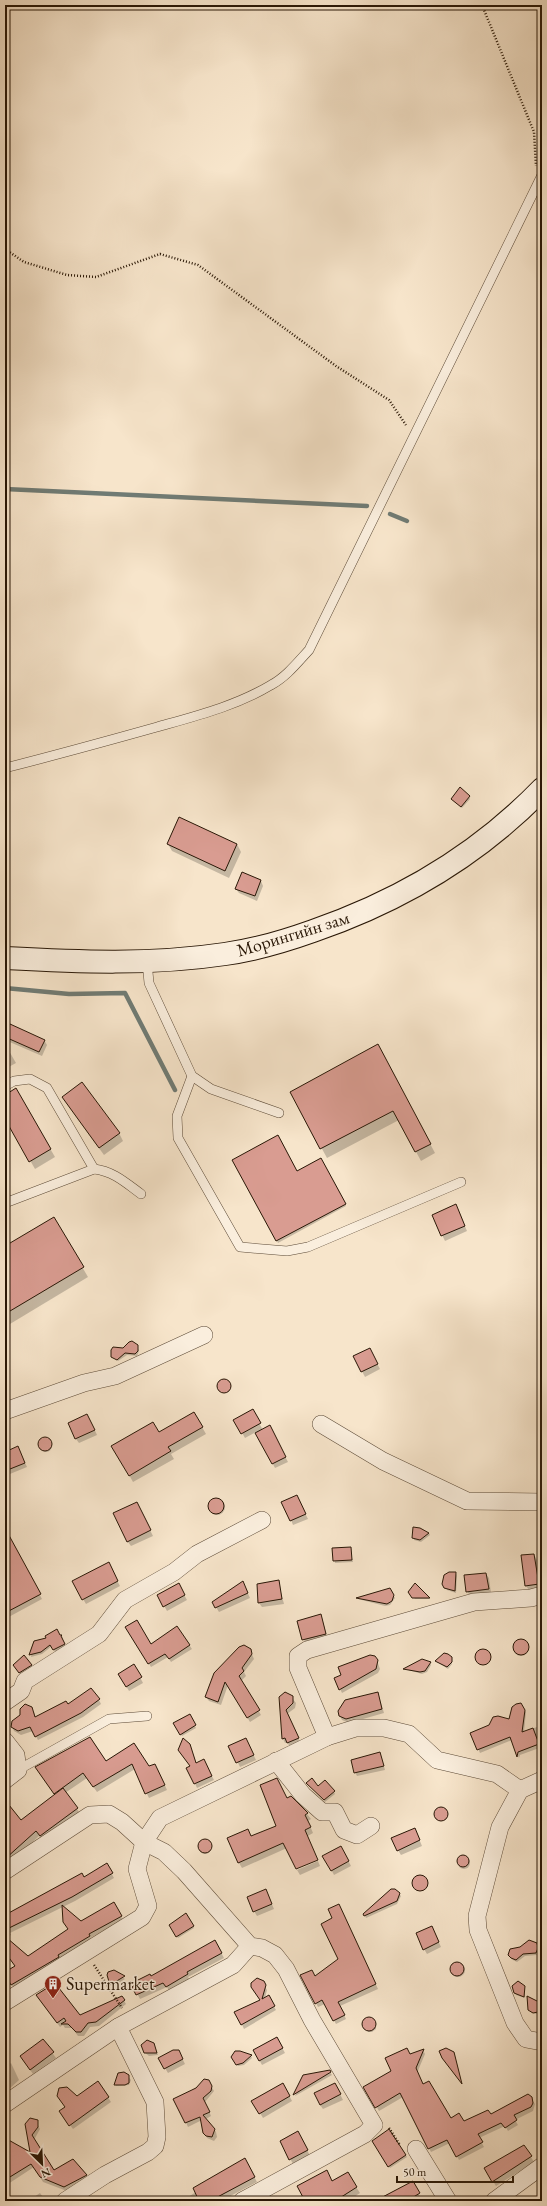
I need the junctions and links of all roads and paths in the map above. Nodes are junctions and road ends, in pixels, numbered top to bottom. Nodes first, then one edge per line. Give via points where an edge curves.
1 (482, 5) edge
2 (542, 175) edge
3 (537, 186) junction
4 (5, 250) edge
5 (414, 437) junction
6 (5, 768) edge
7 (542, 789) edge
8 (5, 958) edge
9 (147, 961) junction
10 (192, 1076) junction
11 (5, 1086) edge
12 (279, 1113) dead end
13 (94, 1168) junction
14 (461, 1182) dead end
15 (141, 1194) dead end
16 (5, 1203) edge
17 (204, 1335) dead end
18 (5, 1411) edge
19 (321, 1424) dead end
20 (542, 1502) edge
21 (262, 1520) dead end
22 (542, 1596) edge
23 (5, 1702) edge
24 (147, 1716) dead end
25 (327, 1737) junction
26 (5, 1741) edge
27 (276, 1760) junction
28 (11, 1775) edge
29 (542, 1780) edge
30 (520, 1790) junction
31 (371, 1826) dead end
32 (144, 1842) junction
33 (5, 1870) edge
34 (250, 1946) junction
35 (86, 1953) junction
36 (5, 2002) edge
37 (124, 2024) junction
38 (542, 2042) edge
39 (5, 2104) edge
40 (374, 2125) junction
41 (416, 2149) joint
42 (542, 2166) edge
43 (65, 2201) edge
44 (242, 2201) edge
45 (448, 2201) edge
46 (494, 2201) edge

1 - 3 path via 534,132
2 - 3 lane
3 - 5 lane
4 - 5 path via 24,262 67,275 96,277 160,254 198,265 336,366 389,400
5 - 6 lane via 309,650 272,685 218,709
7 - 9 main road, Морингийн зам via 520,812 474,850 430,879 338,923 278,942 227,954
8 - 9 main road, Морингийн зам via 91,963
9 - 10 lane via 149,983
10 - 12 lane via 211,1089
10 - 14 lane via 178,1116 178,1138 240,1247 287,1251 308,1247
11 - 13 lane via 14,1081 30,1079 47,1088
13 - 15 lane via 116,1175
13 - 16 lane
17 - 18 street via 115,1376 84,1383
19 - 20 street via 383,1461 467,1500
21 - 23 street via 197,1554 174,1572 125,1600 99,1634 25,1681 21,1691
22 - 25 street via 474,1602 368,1631 302,1653 298,1656 298,1668
24 - 28 lane via 109,1719
25 - 27 street
25 - 30 street via 356,1728 384,1728 409,1734 437,1760 497,1774
26 - 28 street via 16,1755
27 - 31 street via 303,1795 322,1812 335,1812 344,1830 357,1835
27 - 32 street via 160,1818
29 - 30 street
30 - 38 street via 500,1827 477,1916 478,1930 515,2023 526,2039
32 - 33 street via 109,1814 90,1815
32 - 34 street via 164,1852 184,1871
32 - 35 street via 137,1869 148,1906 142,1917
34 - 37 street via 233,1965
34 - 40 street via 262,1948 275,1955 286,1969 312,2020
35 - 36 street
35 - 37 path
37 - 39 street
37 - 43 street via 155,2102 155,2146
40 - 41 path via 390,2128 402,2147
40 - 44 street via 365,2134
41 - 45 street
42 - 46 street

